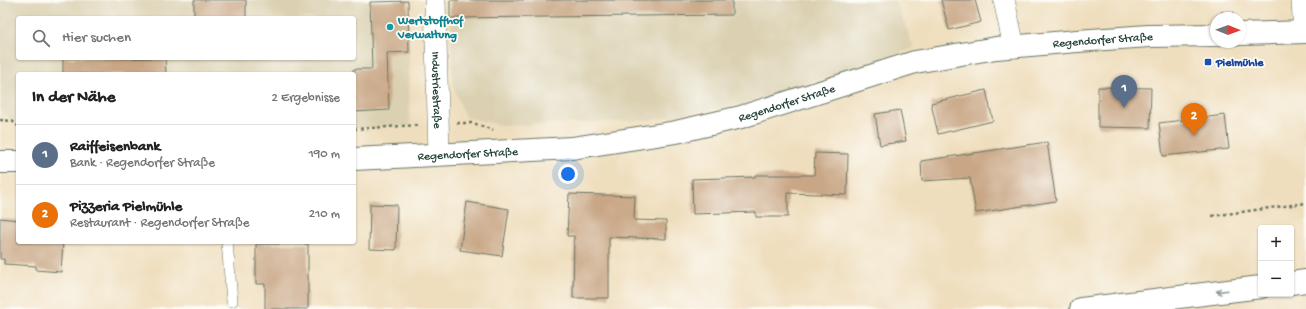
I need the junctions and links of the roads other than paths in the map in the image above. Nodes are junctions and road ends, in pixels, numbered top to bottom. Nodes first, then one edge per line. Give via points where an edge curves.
1 (434, 0) edge
2 (1004, 0) edge
3 (1302, 0) edge
4 (1305, 32) edge
5 (1210, 34) edge
6 (1246, 34) edge
7 (1014, 47) junction
8 (439, 155) junction
9 (356, 159) edge
10 (0, 162) edge
11 (16, 162) edge
12 (227, 244) edge
13 (1306, 281) edge
14 (1294, 283) edge
15 (1258, 287) edge
16 (232, 301) dead end
17 (1081, 309) edge

1 - 8 street, Industriestraße
2 - 7 street
3 - 4 street
4 - 6 main road
5 - 7 main road, Regendorfer Straße via 1077,40
7 - 8 main road, Regendorfer Straße via 915,62 741,117 676,132 572,148
8 - 9 main road, Regendorfer Straße
10 - 11 main road
12 - 16 lane
13 - 14 main road
15 -> 17 main road

